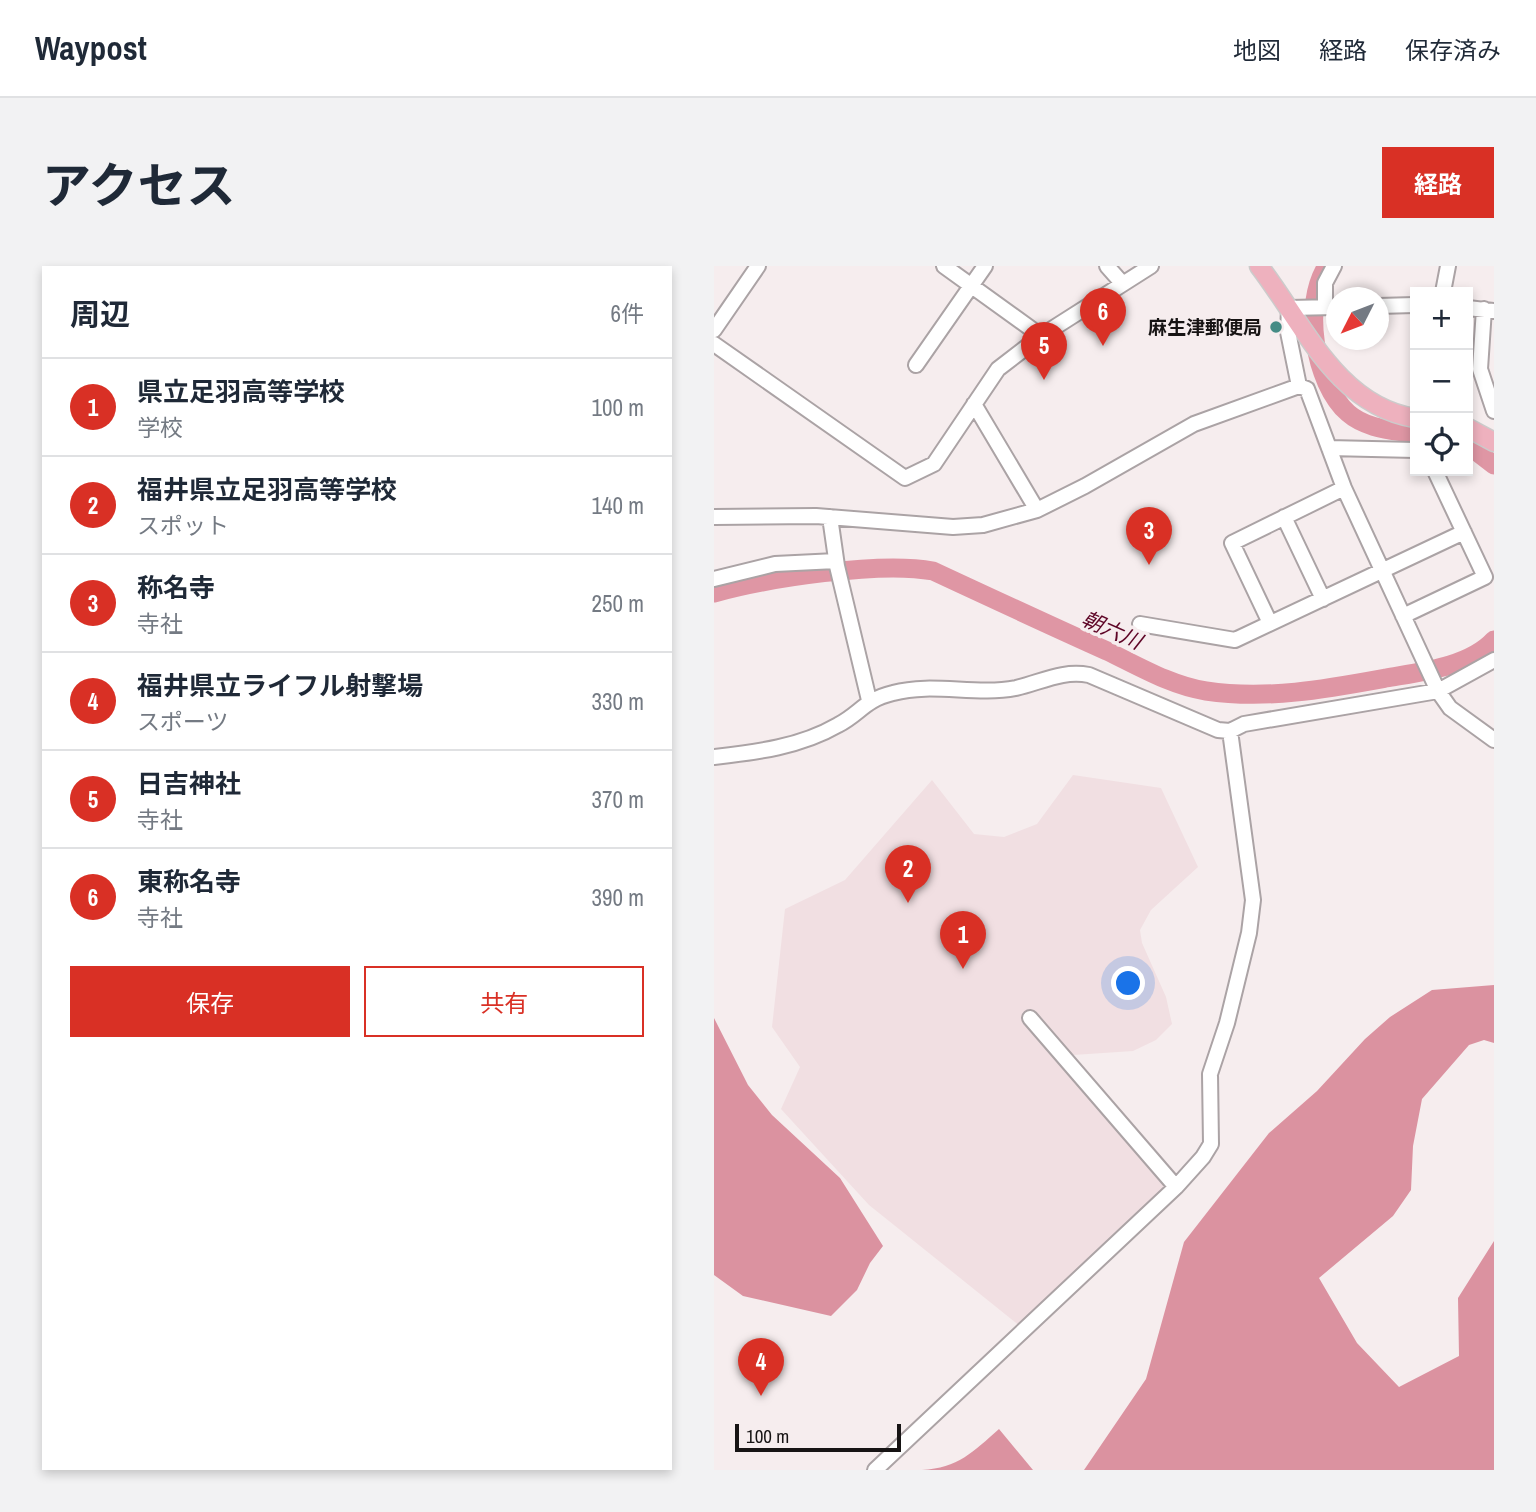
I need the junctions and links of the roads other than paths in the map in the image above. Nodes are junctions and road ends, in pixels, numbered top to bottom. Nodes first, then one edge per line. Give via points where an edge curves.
1 (758, 266) edge
2 (944, 266) edge
3 (985, 266) edge
4 (1107, 266) edge
5 (1151, 266) edge
6 (1259, 266) edge
7 (1448, 266) edge
8 (1325, 271) edge
9 (1122, 283) junction
10 (972, 286) junction
11 (1444, 287) edge
12 (1410, 305) edge
13 (1389, 306) edge
14 (1322, 307) edge
15 (1289, 308) junction
16 (1489, 310) edge
17 (714, 330) edge
18 (1041, 336) junction
19 (714, 344) edge
20 (916, 365) dead end
21 (1299, 386) junction
22 (974, 404) junction
23 (1494, 411) edge
24 (1410, 417) edge
25 (1473, 431) edge
26 (1494, 442) edge
27 (1329, 448) junction
28 (1410, 450) edge
29 (1437, 476) edge
30 (1345, 488) junction
31 (1037, 510) junction
32 (714, 517) edge
33 (830, 517) junction
34 (1284, 517) junction
35 (1464, 532) junction
36 (837, 563) junction
37 (1381, 571) junction
38 (714, 579) edge
39 (1323, 599) junction
40 (1403, 616) junction
41 (1270, 623) junction
42 (1140, 624) dead end
43 (1492, 661) edge
44 (1436, 687) junction
45 (869, 700) junction
46 (1230, 731) junction
47 (1494, 740) edge
48 (714, 757) edge
49 (1030, 1018) dead end
50 (1176, 1188) junction
51 (875, 1470) edge

1 - 17 street
2 - 10 street
3 - 10 street
4 - 9 street
5 - 9 street
6 - 15 main road
7 - 11 street
8 - 14 street
9 - 18 street
10 - 18 street
10 - 20 street
12 - 13 street
14 - 15 street
15 - 21 street via 1288,332
15 - 24 main road via 1357,395 1394,415
16 - 23 street via 1480,369
18 - 22 street via 998,369
19 - 22 street via 905,478 934,464
21 - 27 street via 1307,389
21 - 31 street via 1194,424
22 - 31 street
25 - 26 main road
27 - 28 street
27 - 30 street
29 - 35 street
30 - 34 street
30 - 37 street
31 - 33 street via 983,525 953,527
32 - 33 street
33 - 36 street
34 - 39 street
34 - 41 street via 1231,543
35 - 37 street
35 - 40 street via 1485,577
36 - 38 street via 775,564
36 - 45 street
37 - 39 street
37 - 40 street
39 - 41 street
40 - 44 street
41 - 42 street via 1236,640
43 - 44 street
44 - 46 street via 1244,724
44 - 47 street via 1450,708
45 - 46 street via 911,688 1016,688 1075,672
45 - 48 street via 841,724 813,737 766,751
46 - 50 street via 1253,900 1233,1002 1210,1073 1211,1144
49 - 50 street
50 - 51 street

